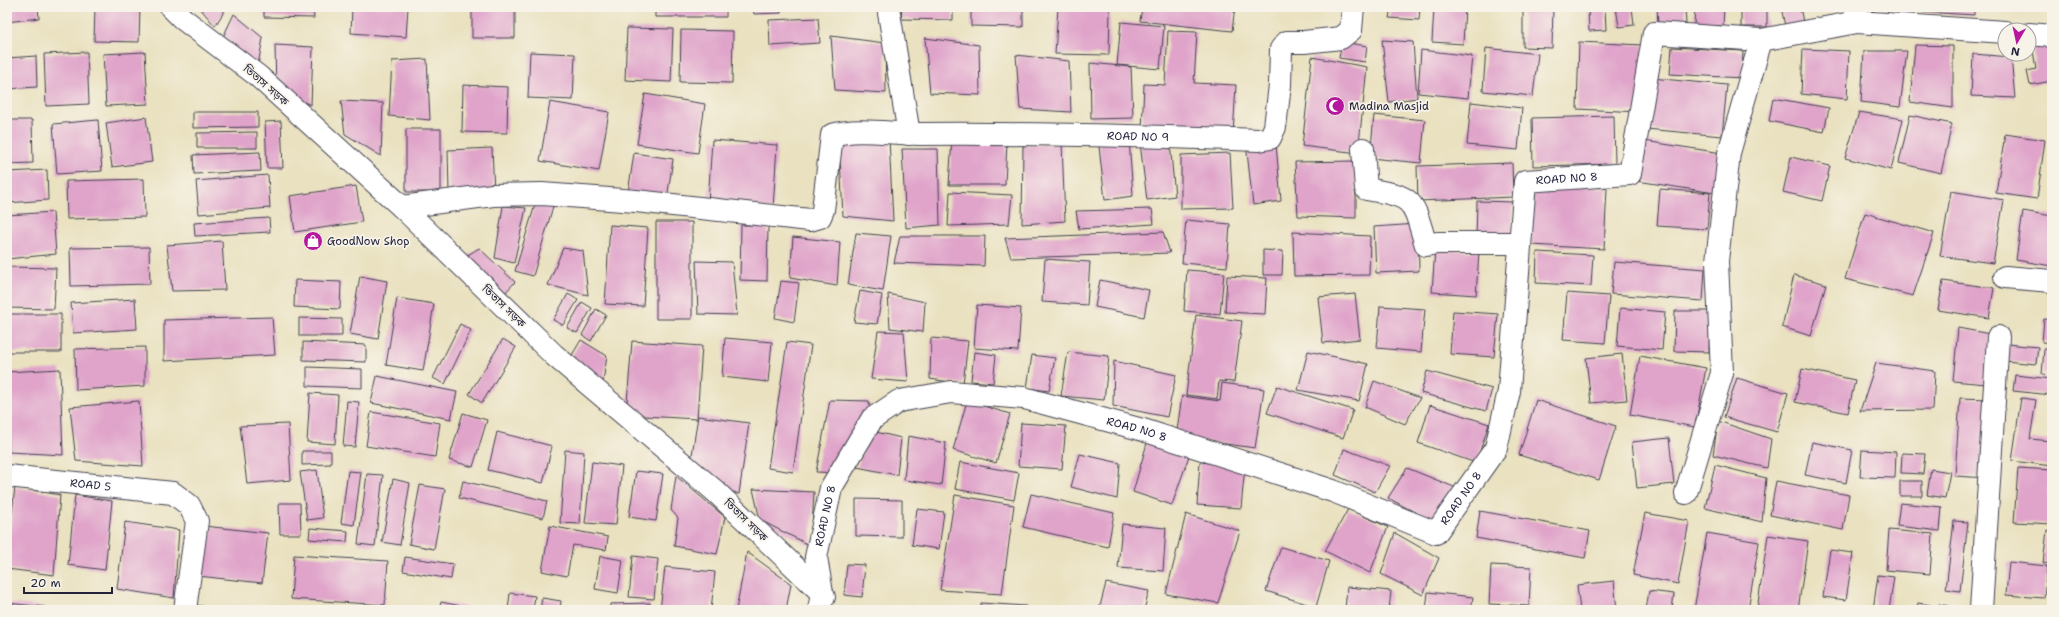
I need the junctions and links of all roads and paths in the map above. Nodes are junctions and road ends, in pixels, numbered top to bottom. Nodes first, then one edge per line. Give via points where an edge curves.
1 (888, 7) edge
2 (1353, 7) edge
3 (178, 11) edge
4 (1856, 15) edge
5 (1997, 31) edge
6 (2037, 35) edge
7 (2052, 36) edge
8 (1761, 40) junction
9 (909, 134) junction
10 (1363, 149) dead end
11 (402, 207) junction
12 (1520, 243) junction
13 (2005, 277) dead end
14 (2052, 281) edge
15 (1998, 336) dead end
16 (7, 476) edge
17 (1686, 493) dead end
18 (823, 604) edge
19 (185, 610) edge
20 (1981, 610) edge

1 - 9 street
2 - 9 street, ROAD NO 9 via 1351,30 1341,38 1287,42 1280,49 1280,85 1275,127 1270,138 1259,140 1027,133
3 - 11 street, তিতাস সড়ক via 258,76
4 - 5 street, ROAD NO 8
4 - 8 street, ROAD NO 8
6 - 7 street
8 - 12 street, ROAD NO 8 via 1654,33 1630,174 1525,181
8 - 17 street via 1728,161 1717,261 1722,373
9 - 11 street, ROAD NO 9 via 843,132 832,135 823,210 820,217 810,220 636,201 542,194 493,195
10 - 12 street via 1366,189 1405,197 1414,207 1426,246 1437,243
11 - 18 street, তিতাস সড়ক via 554,355 715,491
12 - 18 street, ROAD NO 8 via 1508,391 1496,448 1436,533 1333,491 1143,430 1024,398 951,392 899,401 872,419 831,488 816,557
13 - 14 street
15 - 20 street
16 - 19 street, ROAD 5 via 173,493 189,505 197,521

